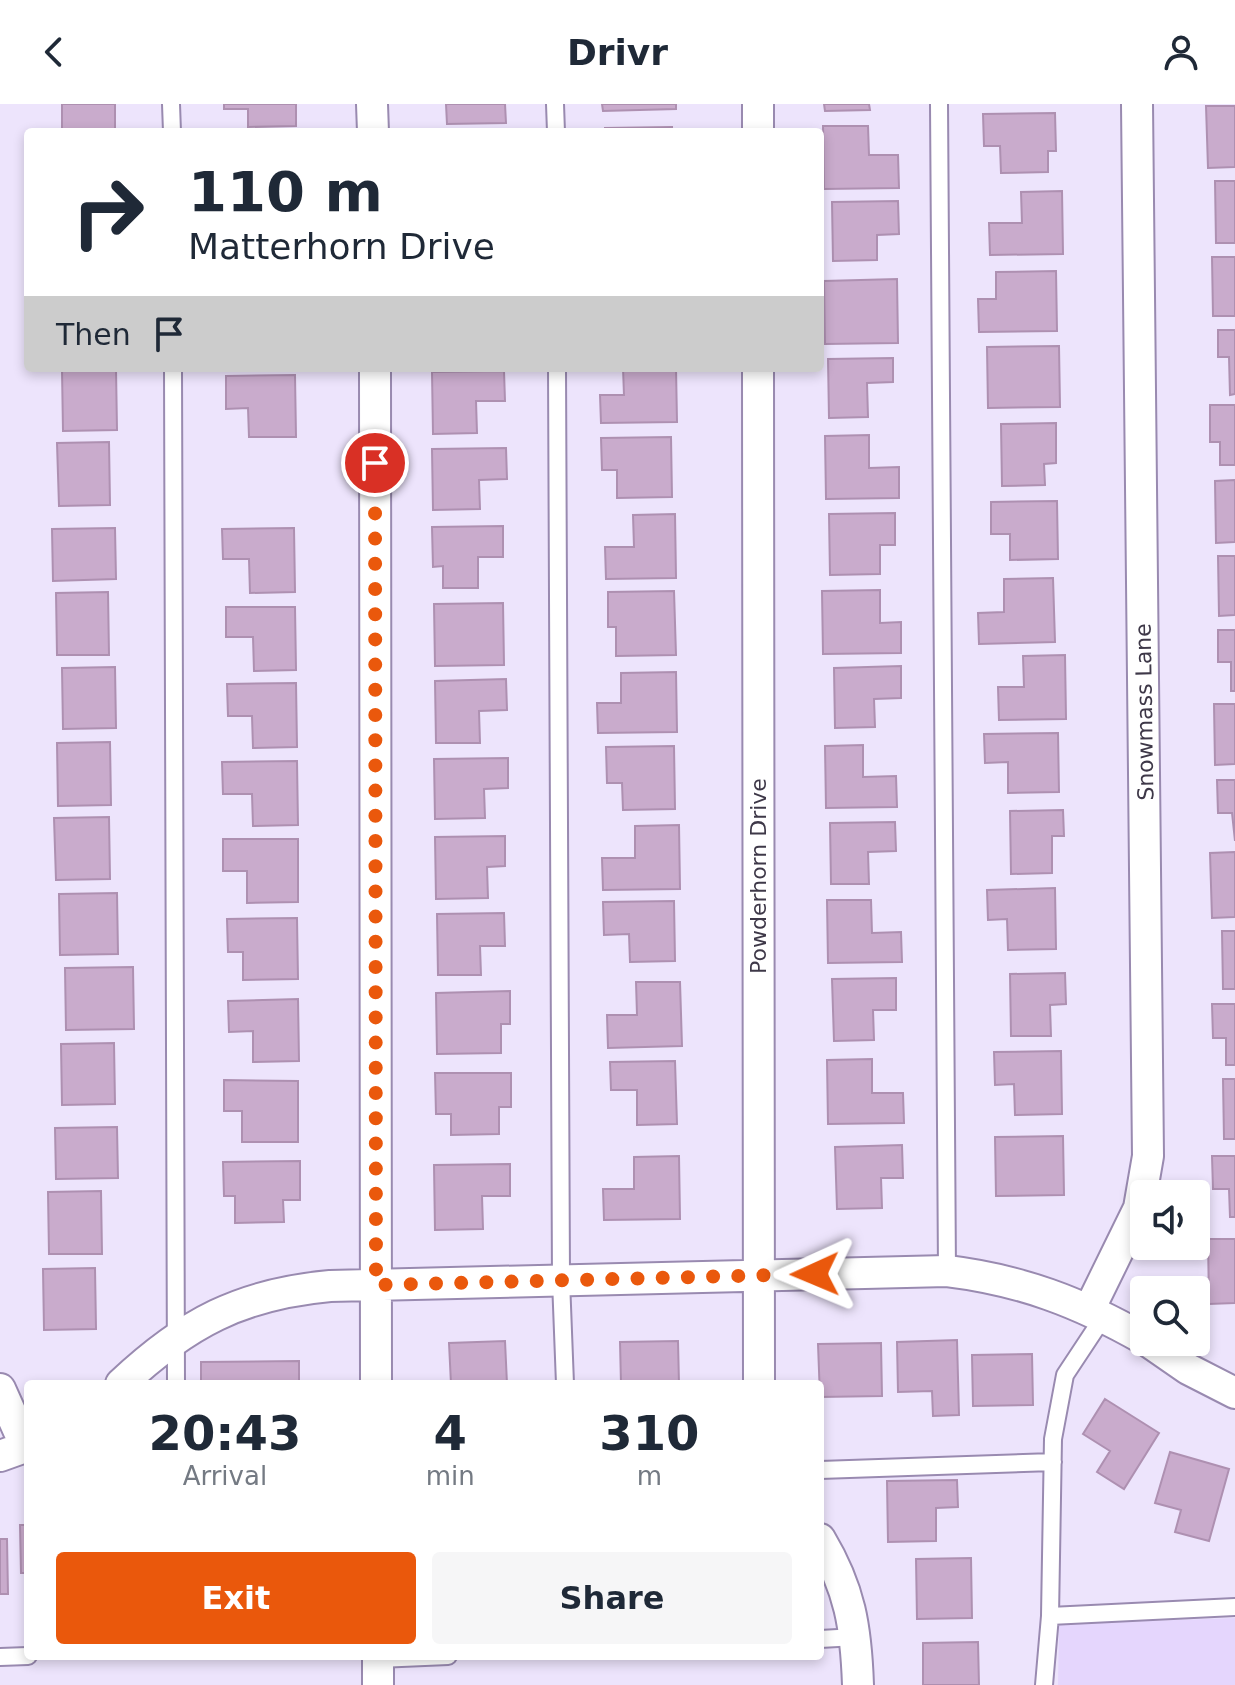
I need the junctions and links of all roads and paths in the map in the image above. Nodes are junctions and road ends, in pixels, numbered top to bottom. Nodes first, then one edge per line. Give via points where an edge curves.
1 (171, 104) edge
2 (372, 104) edge
3 (555, 104) edge
4 (758, 104) edge
5 (939, 104) edge
6 (1137, 104) edge
7 (172, 128) edge
8 (373, 128) edge
9 (556, 128) edge
10 (758, 128) edge
11 (173, 372) edge
12 (375, 372) edge
13 (557, 372) edge
14 (758, 372) edge
15 (947, 1271) junction
16 (757, 1275) junction
17 (561, 1280) junction
18 (376, 1285) junction
19 (1097, 1312) junction
20 (1130, 1332) edge
21 (178, 1337) junction
22 (1168, 1356) edge
23 (126, 1380) edge
24 (176, 1380) edge
25 (376, 1380) edge
26 (565, 1380) edge
27 (759, 1380) edge
28 (0, 1389) edge
29 (1235, 1393) edge
30 (18, 1450) edge
31 (1053, 1462) junction
32 (824, 1470) edge
33 (824, 1546) edge
34 (1235, 1607) edge
35 (1050, 1616) junction
36 (856, 1637) junction
37 (824, 1639) edge
38 (24, 1656) edge
39 (0, 1657) edge
40 (423, 1660) edge
41 (378, 1667) edge
42 (858, 1685) edge
43 (1044, 1685) edge

1 - 7 lane
2 - 8 street
3 - 9 lane
4 - 10 street
5 - 15 lane
6 - 19 street, Snowmass Lane via 1148,1156 1139,1208
11 - 21 lane
12 - 18 street
13 - 17 lane
14 - 16 street, Powderhorn Drive
15 - 16 street
15 - 19 street via 993,1277
16 - 17 street
16 - 27 street, Powderhorn Drive
17 - 18 street
17 - 26 lane
18 - 21 street via 297,1289 236,1305
18 - 25 street
19 - 20 street
19 - 31 lane via 1065,1375
21 - 23 street
21 - 24 lane
22 - 29 street
28 - 30 street
31 - 32 lane
31 - 35 lane
33 - 36 street via 840,1572
34 - 35 lane
35 - 43 lane
36 - 37 lane
36 - 42 street
38 - 39 lane
40 - 41 lane

